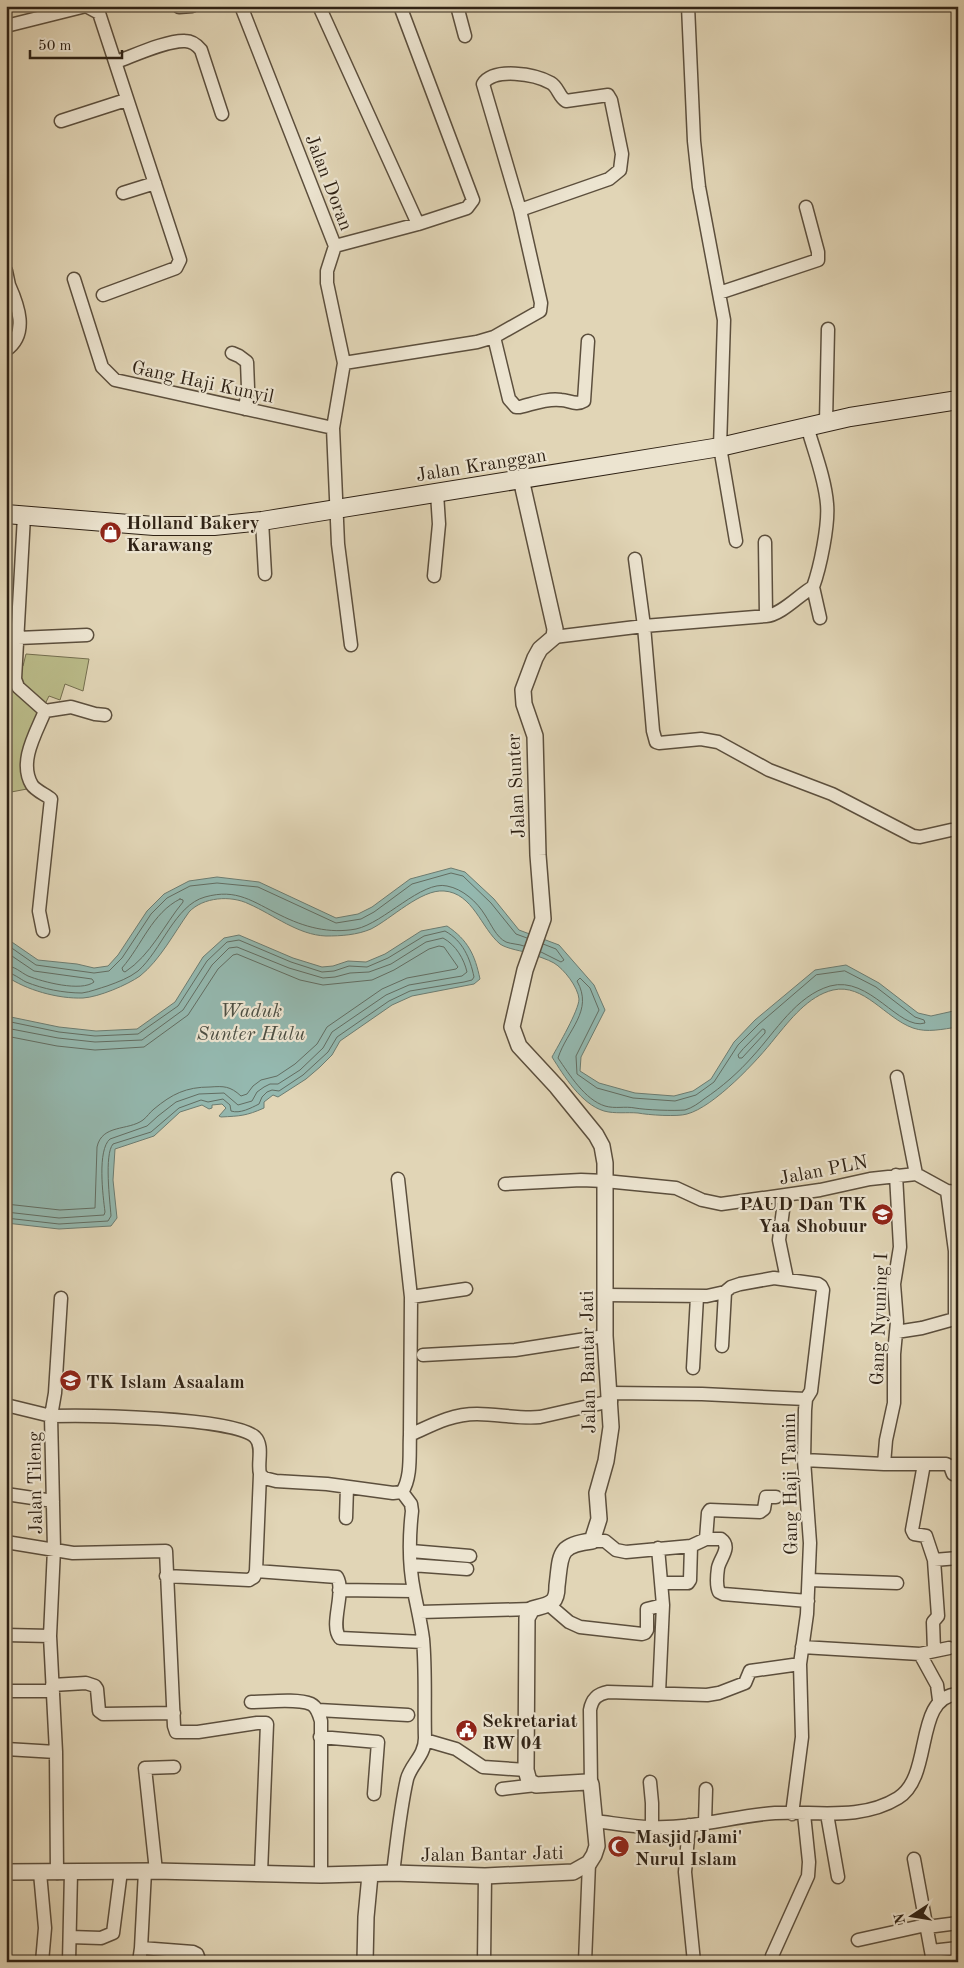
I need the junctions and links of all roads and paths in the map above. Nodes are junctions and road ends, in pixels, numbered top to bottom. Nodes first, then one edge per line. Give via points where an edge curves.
1 (192, 6) edge
2 (241, 6) edge
3 (318, 6) edge
4 (400, 6) edge
5 (457, 6) edge
6 (688, 6) edge
7 (179, 7) edge
8 (6, 26) edge
9 (465, 36) dead end
10 (116, 62) junction
11 (126, 100) junction
12 (222, 114) dead end
13 (61, 122) dead end
14 (156, 183) junction
15 (123, 193) dead end
16 (806, 207) dead end
17 (520, 210) junction
18 (418, 224) junction
19 (335, 246) junction
20 (6, 271) edge
21 (74, 279) dead end
22 (9, 285) junction
23 (719, 294) junction
24 (103, 295) dead end
25 (6, 302) edge
26 (828, 329) dead end
27 (494, 337) junction
28 (588, 342) dead end
29 (6, 350) edge
30 (232, 353) dead end
31 (344, 363) junction
32 (958, 400) edge
33 (245, 409) junction
34 (826, 422) junction
35 (807, 426) junction
36 (333, 428) junction
37 (720, 447) junction
38 (521, 479) junction
39 (437, 492) junction
40 (337, 509) junction
41 (6, 514) edge
42 (24, 516) junction
43 (262, 521) junction
44 (736, 541) dead end
45 (765, 542) dead end
46 (635, 559) dead end
47 (266, 574) dead end
48 (434, 576) dead end
49 (813, 587) junction
50 (766, 616) junction
51 (820, 618) dead end
52 (644, 626) junction
53 (87, 635) dead end
54 (554, 637) junction
55 (18, 638) junction
56 (351, 645) dead end
57 (45, 711) junction
58 (105, 715) dead end
59 (951, 830) dead end
60 (541, 926) joint
61 (43, 931) dead end
62 (897, 1077) dead end
63 (916, 1174) junction
64 (896, 1175) junction
65 (398, 1179) dead end
66 (605, 1181) junction
67 (505, 1184) dead end
68 (952, 1192) edge
69 (786, 1195) junction
70 (788, 1279) junction
71 (466, 1289) dead end
72 (725, 1292) junction
73 (605, 1295) junction
74 (697, 1296) junction
75 (411, 1297) junction
76 (61, 1298) dead end
77 (956, 1318) edge
78 (896, 1332) junction
79 (605, 1336) junction
80 (722, 1346) dead end
81 (423, 1355) dead end
82 (693, 1368) dead end
83 (610, 1397) junction
84 (806, 1400) junction
85 (6, 1405) edge
86 (51, 1416) junction
87 (410, 1435) junction
88 (804, 1460) junction
89 (884, 1464) junction
90 (924, 1464) junction
91 (260, 1474) junction
92 (958, 1476) edge
93 (347, 1486) junction
94 (402, 1492) junction
95 (6, 1494) edge
96 (776, 1497) dead end
97 (53, 1501) junction
98 (346, 1518) dead end
99 (706, 1539) junction
100 (592, 1541) junction
101 (6, 1542) edge
102 (691, 1546) junction
103 (658, 1548) junction
104 (54, 1549) junction
105 (411, 1551) junction
106 (470, 1556) dead end
107 (958, 1558) edge
108 (934, 1560) junction
109 (411, 1565) junction
110 (467, 1569) dead end
111 (256, 1571) junction
112 (166, 1576) junction
113 (809, 1580) junction
114 (662, 1583) junction
115 (897, 1583) dead end
116 (339, 1590) junction
117 (414, 1591) junction
118 (808, 1601) junction
119 (548, 1604) junction
120 (663, 1605) junction
121 (532, 1609) junction
122 (420, 1612) junction
123 (6, 1635) edge
124 (50, 1636) junction
125 (423, 1642) junction
126 (802, 1647) junction
127 (949, 1648) dead end
128 (934, 1651) junction
129 (920, 1654) junction
130 (800, 1664) junction
131 (53, 1688) junction
132 (6, 1691) edge
133 (659, 1692) junction
134 (958, 1694) edge
135 (940, 1700) junction
136 (251, 1702) dead end
137 (318, 1710) junction
138 (174, 1713) junction
139 (408, 1715) dead end
140 (320, 1738) junction
141 (425, 1740) junction
142 (6, 1749) edge
143 (56, 1752) junction
144 (174, 1767) dead end
145 (526, 1770) junction
146 (650, 1782) dead end
147 (591, 1784) junction
148 (536, 1785) junction
149 (502, 1789) dead end
150 (706, 1789) dead end
151 (374, 1794) dead end
152 (798, 1814) junction
153 (827, 1814) junction
154 (595, 1821) junction
155 (705, 1823) junction
156 (689, 1825) junction
157 (652, 1827) junction
158 (914, 1859) dead end
159 (589, 1863) junction
160 (151, 1871) junction
161 (6, 1872) edge
162 (121, 1872) junction
163 (40, 1873) junction
164 (64, 1873) junction
165 (261, 1873) junction
166 (393, 1873) junction
167 (321, 1875) junction
168 (370, 1875) junction
169 (484, 1876) junction
170 (838, 1878) dead end
171 (958, 1923) edge
172 (926, 1926) junction
173 (70, 1937) junction
174 (858, 1940) dead end
175 (141, 1948) junction
176 (958, 1948) edge
177 (772, 1956) dead end
178 (932, 1957) edge
179 (42, 1962) edge
180 (69, 1962) edge
181 (139, 1962) edge
182 (200, 1962) edge
183 (365, 1962) edge
184 (484, 1962) edge
185 (585, 1962) edge
186 (694, 1962) edge

1 - 7 street
2 - 19 street, Jalan Doran
3 - 18 street
4 - 18 street via 473,200 467,208
5 - 9 street
6 - 23 street via 698,180
8 - 10 street via 86,6 99,13
10 - 11 street
10 - 12 street via 174,42 186,40 195,44 201,50
11 - 13 street
11 - 14 street
14 - 15 street
14 - 24 street via 180,264
16 - 23 street via 818,260
17 - 17 street via 484,82 496,76 522,74 551,83 566,101 608,95 622,154 620,170 609,179
17 - 27 street via 541,310
18 - 19 street
19 - 31 street, Jalan Doran via 327,271 327,283
20 - 22 street
21 - 33 street, Gang Haji Kunyil via 102,367 114,380
22 - 25 street
22 - 29 street via 18,308 20,328 16,341
23 - 37 street via 724,320
26 - 34 street
27 - 28 street via 509,398 516,407 551,400 584,401
27 - 31 street
30 - 33 street via 247,362
31 - 36 street, Jalan Doran
32 - 34 main road, Jalan Kranggan
33 - 36 street, Gang Haji Kunyil
34 - 35 main road, Jalan Kranggan
35 - 37 main road, Jalan Kranggan
35 - 49 street via 827,503
36 - 40 street, Jalan Doran
37 - 38 main road, Jalan Kranggan
37 - 44 street
38 - 39 main road, Jalan Kranggan
38 - 54 street via 554,621
39 - 40 main road, Jalan Kranggan
39 - 48 street via 439,524
40 - 43 main road, Jalan Kranggan
40 - 56 street, Jalan Doran via 338,544
41 - 42 main road, Jalan Kranggan
42 - 43 main road, Jalan Kranggan via 154,526 214,526
42 - 55 street
43 - 47 street
45 - 50 street
46 - 52 street
49 - 50 street via 772,616
49 - 51 street
50 - 52 street
52 - 54 street
52 - 59 street via 656,742 711,739 784,776 832,794 913,836
53 - 55 street
54 - 60 street, Jalan Sunter via 540,649 523,690 537,752
55 - 57 street via 16,684
57 - 58 street via 71,707
57 - 61 street via 27,760 33,787 51,799 39,911
60 - 66 street, Jalan Bantar Jati via 527,965 513,1021 513,1034 519,1046 596,1135 604,1154
62 - 63 street
63 - 64 street, Jalan PLN
63 - 68 street
64 - 69 street, Jalan PLN
64 - 78 street, Gang Nyuning I via 900,1247 894,1284
65 - 75 street
66 - 67 street, Jalan PLN
66 - 69 street, Jalan PLN via 676,1188 702,1200 721,1204
66 - 73 street, Jalan Bantar Jati
68 - 77 street
69 - 70 street via 779,1240
70 - 72 street, Gang Haji Tamin via 740,1284
70 - 84 street, Gang Haji Tamin via 818,1284 823,1290 812,1390
71 - 75 street
72 - 74 street, Gang Haji Tamin
72 - 80 street
73 - 74 street, Gang Haji Tamin
73 - 79 street, Jalan Bantar Jati
74 - 82 street
75 - 87 street
76 - 86 street
77 - 78 street
78 - 89 street, Gang Nyuning I via 894,1403
79 - 81 street via 515,1350
79 - 83 street, Jalan Bantar Jati
83 - 84 street via 702,1394
83 - 87 street via 534,1417 460,1416 436,1421
83 - 100 street, Jalan Bantar Jati via 611,1427 597,1493 599,1519
84 - 88 street, Gang Haji Tamin
85 - 86 street
86 - 91 street, Jalan Tileng via 189,1421 247,1433 258,1443
86 - 97 street, Jalan Tileng
87 - 94 street via 409,1469
88 - 89 street
88 - 113 street, Gang Haji Tamin via 810,1529
89 - 90 street
90 - 92 street via 948,1464 953,1474
90 - 108 street via 912,1530 914,1534 926,1536
91 - 93 street via 276,1481
91 - 111 street, Jalan Tileng
93 - 94 street
93 - 98 street
94 - 105 street via 411,1504
95 - 97 street
96 - 99 street via 766,1497 764,1509 760,1512 710,1510
97 - 104 street, Jalan Tileng
99 - 102 street
99 - 118 street via 725,1542 725,1554 718,1567 717,1587 721,1593
100 - 103 street via 604,1541 616,1550 626,1552
100 - 119 street via 566,1548 561,1559 556,1597
101 - 104 street
102 - 103 street
102 - 114 street via 688,1584
103 - 114 street
104 - 112 street via 73,1553 164,1550 167,1553
104 - 124 street, Jalan Tileng
105 - 106 street
105 - 109 street
107 - 108 street
108 - 128 street via 938,1616 933,1622
109 - 110 street
109 - 117 street
111 - 112 street via 248,1580
111 - 116 street via 336,1576
112 - 138 street
113 - 115 street
113 - 118 street, Gang Haji Tamin
114 - 120 street
116 - 117 street
116 - 125 street via 336,1632 340,1638
117 - 122 street
118 - 126 street, Gang Haji Tamin
119 - 120 street via 580,1627 642,1634 647,1630 647,1608
119 - 121 street
120 - 133 street
121 - 122 street
121 - 145 street via 527,1623
122 - 125 street
123 - 124 street
124 - 131 street, Jalan Tileng
125 - 141 street
126 - 129 street
126 - 130 street, Gang Haji Tamin
127 - 128 street
128 - 129 street
129 - 135 street via 937,1685
130 - 133 street via 750,1672 745,1682 702,1696
130 - 152 street, Gang Haji Tamin via 802,1738
131 - 132 street
131 - 138 street via 86,1683 95,1686 99,1711 103,1714
131 - 143 street, Jalan Tileng
133 - 147 street via 608,1692 593,1700 590,1710
134 - 135 street
135 - 153 street via 930,1719 919,1768 909,1789 899,1798 874,1808
136 - 137 street via 299,1702 311,1704
137 - 139 street
137 - 140 street
138 - 165 street via 174,1726 180,1733 267,1724
140 - 151 street via 378,1742
140 - 167 street
141 - 145 street via 456,1750 480,1766
141 - 166 street via 420,1759 408,1778
142 - 143 street
143 - 164 street, Jalan Tileng
144 - 160 street via 145,1768
145 - 148 street via 529,1781
146 - 157 street
147 - 148 street
147 - 154 street, Jalan Bantar Jati
148 - 149 street
150 - 155 street
152 - 153 street
152 - 155 street via 763,1814
152 - 177 street, Gang Haji Tamin via 809,1862 808,1876
153 - 170 street
154 - 157 street
154 - 159 street, Jalan Bantar Jati via 597,1846
155 - 156 street
156 - 157 street
156 - 186 street via 685,1872
158 - 172 street
159 - 169 street, Jalan Bantar Jati via 573,1872
159 - 185 street
160 - 162 street, Jalan Bantar Jati
160 - 165 street, Jalan Bantar Jati
160 - 175 street
161 - 163 street, Jalan Bantar Jati
162 - 164 street, Jalan Bantar Jati
162 - 173 street via 113,1933 101,1938
163 - 164 street, Jalan Bantar Jati
163 - 179 street via 45,1928
164 - 173 street, Jalan Tileng
165 - 167 street, Jalan Bantar Jati
166 - 168 street, Jalan Bantar Jati
166 - 169 street, Jalan Bantar Jati
167 - 168 street, Jalan Bantar Jati
168 - 183 street
169 - 184 street
171 - 172 street
172 - 174 street
172 - 178 street
173 - 180 street, Jalan Tileng
175 - 181 street
175 - 182 street via 193,1952
176 - 178 street

